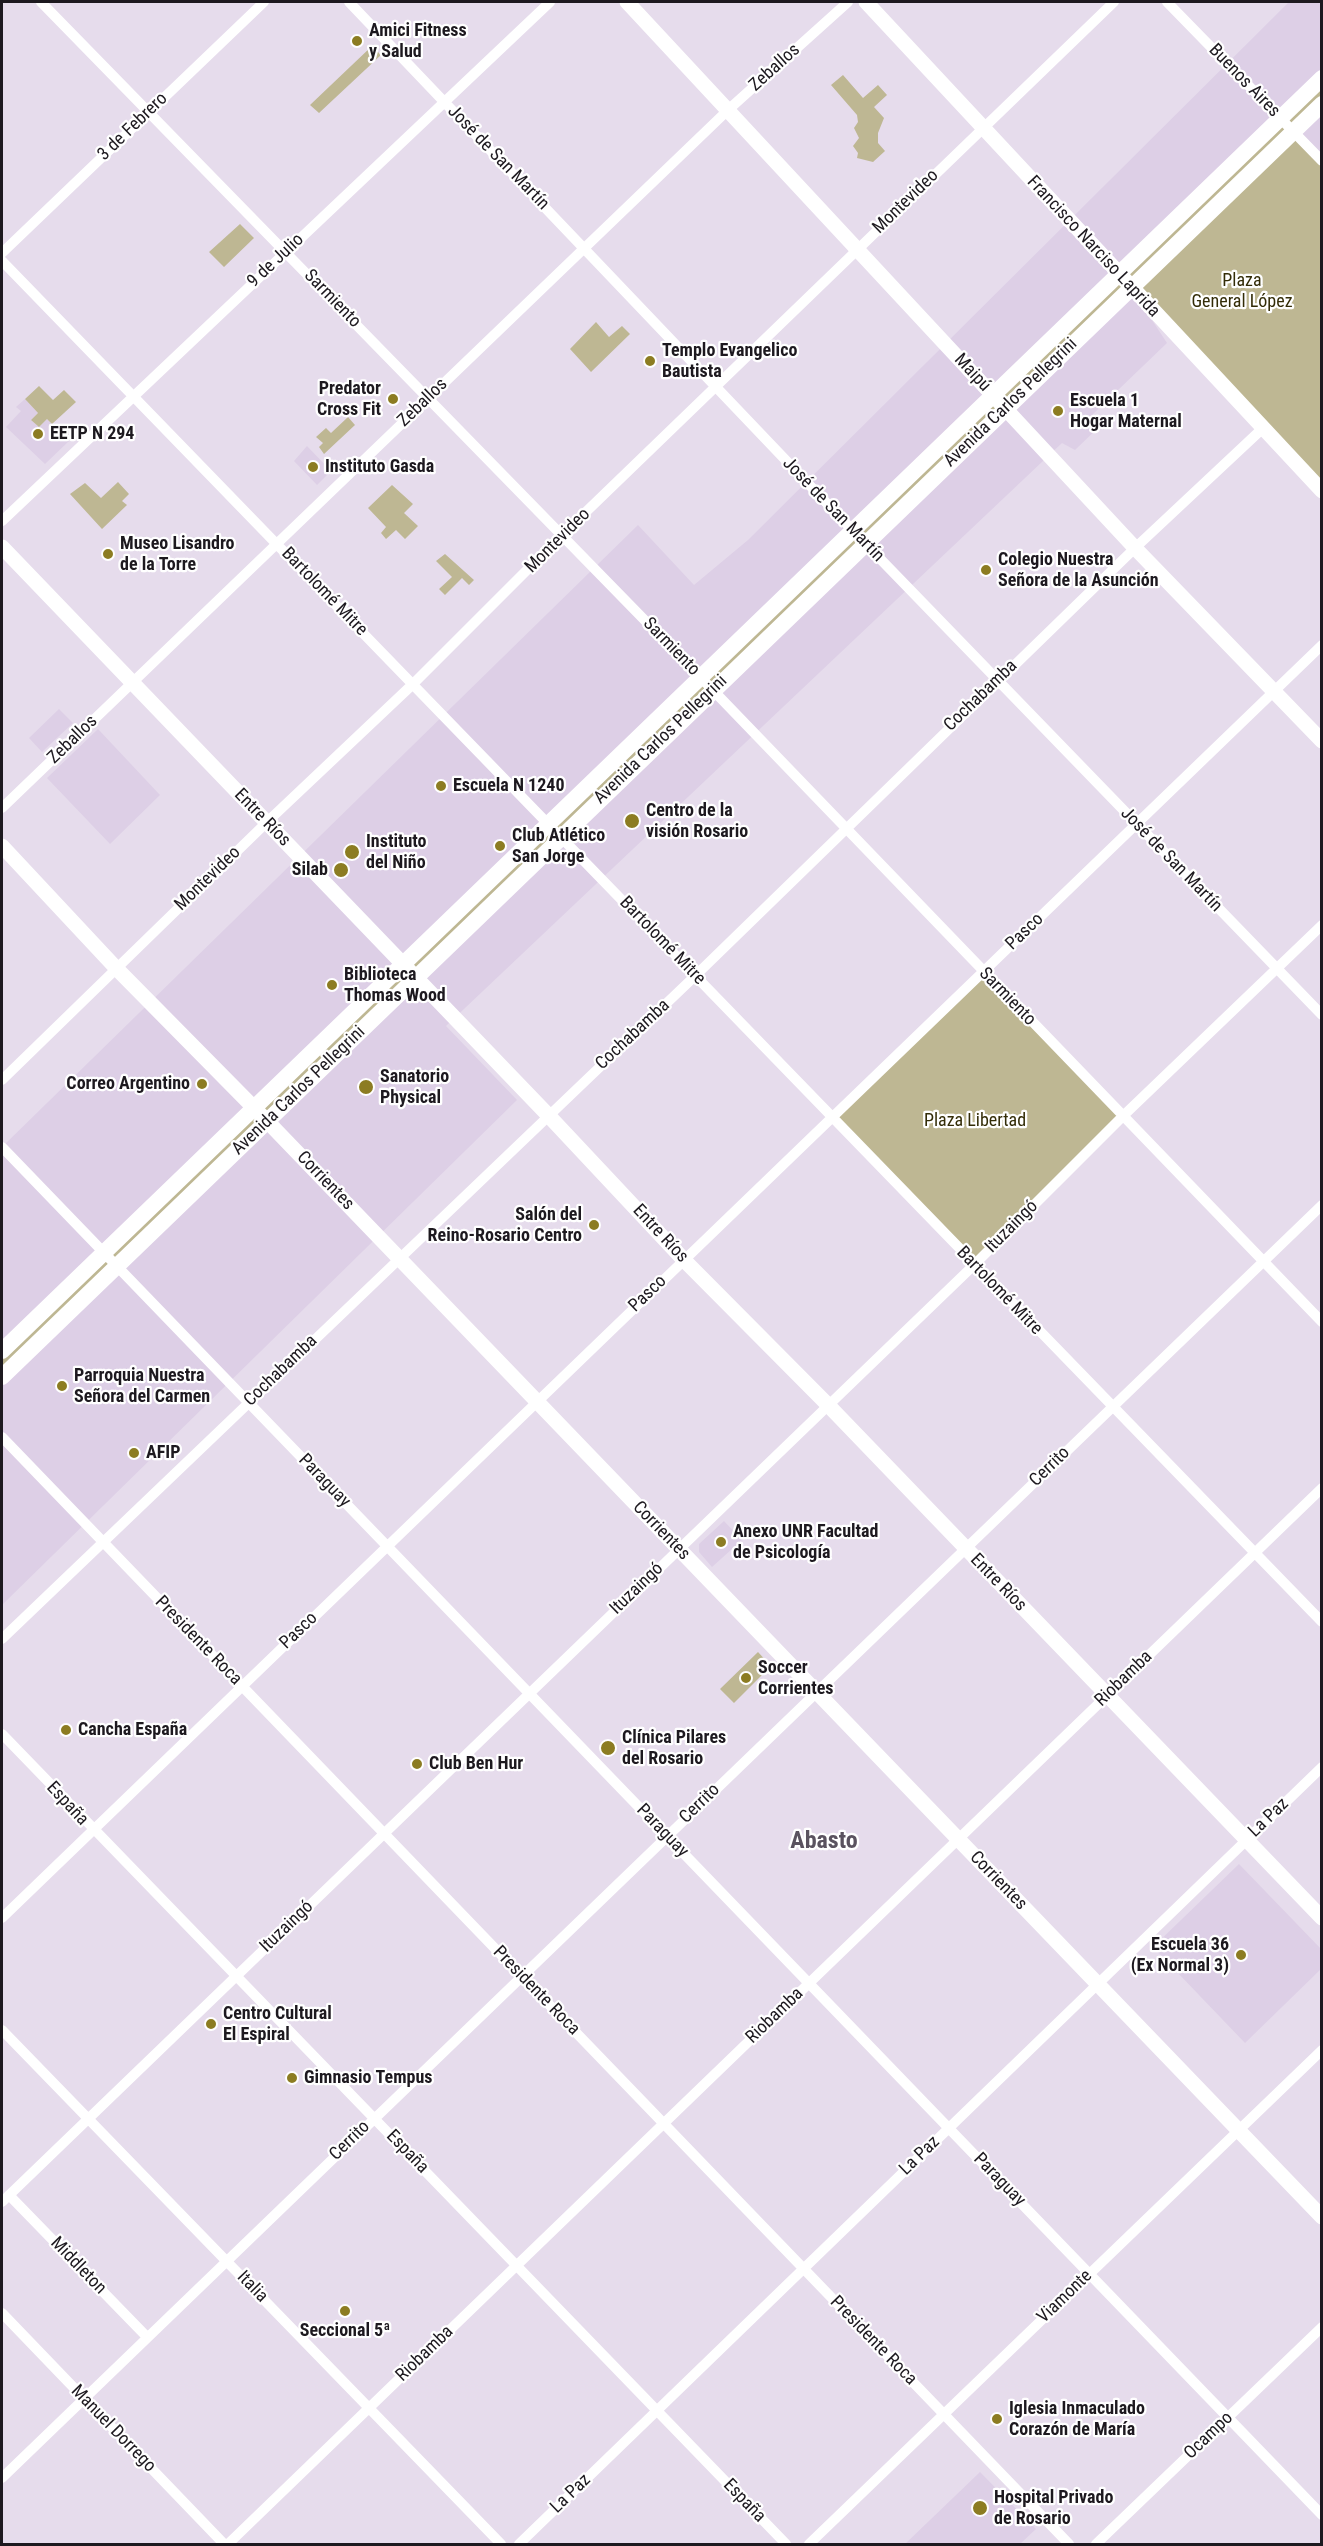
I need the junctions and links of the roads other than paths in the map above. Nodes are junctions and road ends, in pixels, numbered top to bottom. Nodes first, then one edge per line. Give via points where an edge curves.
1 (42, 2) edge
2 (264, 2) edge
3 (349, 2) edge
4 (550, 2) edge
5 (627, 2) edge
6 (848, 2) edge
7 (866, 2) edge
8 (1114, 2) edge
9 (1167, 2) edge
10 (1322, 78) edge
11 (444, 102) junction
12 (1322, 104) edge
13 (728, 110) junction
14 (149, 112) junction
15 (1280, 118) junction
16 (983, 128) junction
17 (1293, 132) junction
18 (1322, 161) edge
19 (584, 248) junction
20 (858, 250) junction
21 (286, 252) junction
22 (2, 253) edge
23 (2, 261) edge
24 (1118, 274) junction
25 (1131, 288) junction
26 (716, 387) junction
27 (992, 395) junction
28 (134, 396) junction
29 (428, 398) junction
30 (1005, 409) junction
31 (1262, 429) junction
32 (1322, 491) edge
33 (2, 521) edge
34 (852, 530) junction
35 (562, 536) junction
36 (277, 544) junction
37 (865, 544) junction
38 (2, 547) edge
39 (1135, 548) junction
40 (1322, 645) edge
41 (700, 677) junction
42 (997, 680) junction
43 (132, 683) junction
44 (413, 684) junction
45 (713, 690) junction
46 (1274, 691) junction
47 (1322, 741) edge
48 (2, 808) edge
49 (266, 823) junction
50 (549, 823) junction
51 (1136, 824) junction
52 (846, 828) junction
53 (562, 837) junction
54 (2, 846) edge
55 (1322, 925) edge
56 (402, 964) junction
57 (116, 968) junction
58 (1276, 968) junction
59 (982, 972) junction
60 (695, 976) junction
61 (416, 978) junction
62 (1322, 1015) edge
63 (2, 1080) edge
64 (254, 1108) junction
65 (548, 1115) junction
66 (1123, 1116) junction
67 (831, 1118) junction
68 (267, 1121) junction
69 (2, 1147) edge
70 (1322, 1205) edge
71 (104, 1253) junction
72 (399, 1258) junction
73 (684, 1260) junction
74 (1263, 1261) junction
75 (974, 1265) junction
76 (117, 1266) junction
77 (1322, 1322) edge
78 (2, 1351) edge
79 (2, 1377) edge
80 (248, 1402) junction
81 (537, 1402) junction
82 (828, 1406) junction
83 (1112, 1407) junction
84 (2, 1437) edge
85 (1322, 1488) edge
86 (103, 1542) junction
87 (387, 1546) junction
88 (965, 1548) junction
89 (678, 1549) junction
90 (1255, 1553) junction
91 (1322, 1622) edge
92 (2, 1639) edge
93 (242, 1686) junction
94 (816, 1692) junction
95 (530, 1694) junction
96 (1107, 1696) junction
97 (2, 1734) edge
98 (1322, 1767) edge
99 (92, 1830) junction
100 (383, 1833) junction
101 (667, 1836) junction
102 (958, 1840) junction
103 (1246, 1840) junction
104 (2, 1918) edge
105 (1322, 1918) edge
106 (236, 1976) junction
107 (522, 1976) junction
108 (809, 1983) junction
109 (1097, 1984) junction
110 (2, 2030) edge
111 (1322, 2050) edge
112 (89, 2118) junction
113 (374, 2118) junction
114 (664, 2124) junction
115 (949, 2128) junction
116 (1237, 2130) junction
117 (5, 2199) edge
118 (1322, 2217) edge
119 (226, 2261) junction
120 (517, 2266) junction
121 (804, 2269) junction
122 (1089, 2274) junction
123 (2, 2313) edge
124 (1322, 2327) edge
125 (147, 2337) junction
126 (84, 2398) junction
127 (369, 2408) junction
128 (657, 2411) junction
129 (944, 2414) junction
130 (1228, 2417) junction
131 (2, 2478) edge
132 (1322, 2514) edge
133 (226, 2544) edge
134 (501, 2544) edge
135 (519, 2544) edge
136 (786, 2544) edge
137 (809, 2544) edge
138 (1070, 2544) edge
139 (1096, 2544) edge

1 - 14 street, Sarmiento
2 - 14 street, 3 de Febrero
3 - 11 street, José de San Martín
4 - 11 street, 9 de Julio
5 - 13 main road, Maipú
6 - 13 street, Zeballos
7 - 16 main road, Francisco Narciso Laprida
8 - 16 street, Montevideo
9 - 15 street, Buenos Aires
10 - 15 main road, Avenida Carlos Pellegrini
11 - 19 street, José de San Martín
11 - 21 street, 9 de Julio
12 - 17 main road, Avenida Carlos Pellegrini
13 - 19 street, Zeballos
13 - 20 main road, Maipú
14 - 21 street, Sarmiento
14 - 22 street, 3 de Febrero
15 - 17 street, Buenos Aires
15 - 24 main road, Avenida Carlos Pellegrini
16 - 20 street, Montevideo
16 - 24 main road, Francisco Narciso Laprida
17 - 18 street, Buenos Aires
17 - 25 main road, Avenida Carlos Pellegrini
19 - 26 street, José de San Martín
19 - 29 street, Zeballos
20 - 26 street, Montevideo
20 - 27 main road, Maipú
21 - 28 street, 9 de Julio
21 - 29 street, Sarmiento
23 - 28 street, Bartolomé Mitre
24 - 25 main road, Francisco Narciso Laprida
24 - 27 main road, Avenida Carlos Pellegrini
25 - 30 main road, Avenida Carlos Pellegrini
25 - 31 main road, Francisco Narciso Laprida
26 - 34 street, José de San Martín
26 - 35 street, Montevideo
27 - 30 main road, Maipú
27 - 34 main road, Avenida Carlos Pellegrini
28 - 33 street, 9 de Julio
28 - 36 street, Bartolomé Mitre
29 - 35 street, Sarmiento
29 - 36 street, Zeballos
30 - 37 main road, Avenida Carlos Pellegrini
30 - 39 main road, Maipú
31 - 32 main road, Francisco Narciso Laprida
31 - 39 street, Cochabamba
34 - 37 street, José de San Martín
34 - 41 main road, Avenida Carlos Pellegrini
35 - 41 street, Sarmiento
35 - 44 street, Montevideo
36 - 43 street, Zeballos
36 - 44 street, Bartolomé Mitre
37 - 42 street, José de San Martín
37 - 45 main road, Avenida Carlos Pellegrini
38 - 43 main road, Entre Ríos
39 - 42 street, Cochabamba
39 - 46 main road, Maipú
40 - 46 street, Pasco
41 - 45 street, Sarmiento
41 - 50 main road, Avenida Carlos Pellegrini
42 - 51 street, José de San Martín
42 - 52 street, Cochabamba
43 - 48 street, Zeballos
43 - 49 main road, Entre Ríos
44 - 49 street, Montevideo
44 - 50 street, Bartolomé Mitre
45 - 52 street, Sarmiento
45 - 53 main road, Avenida Carlos Pellegrini
46 - 47 main road, Maipú
46 - 51 street, Pasco
49 - 56 main road, Entre Ríos
49 - 57 street, Montevideo
50 - 53 street, Bartolomé Mitre
50 - 56 main road, Avenida Carlos Pellegrini
51 - 58 street, José de San Martín
51 - 59 street, Pasco
52 - 59 street, Sarmiento
52 - 60 street, Cochabamba
53 - 60 street, Bartolomé Mitre
53 - 61 main road, Avenida Carlos Pellegrini
54 - 57 main road, Corrientes
55 - 58 street, Ituzaingó
56 - 61 main road, Entre Ríos
56 - 64 main road, Avenida Carlos Pellegrini
57 - 63 street, Montevideo
57 - 64 main road, Corrientes
58 - 62 street, José de San Martín
58 - 66 street, Ituzaingó
59 - 66 street, Sarmiento
59 - 67 street, Pasco
60 - 65 street, Cochabamba
60 - 67 street, Bartolomé Mitre
61 - 65 main road, Entre Ríos
61 - 68 main road, Avenida Carlos Pellegrini
64 - 68 main road, Corrientes
64 - 71 main road, Avenida Carlos Pellegrini
65 - 72 street, Cochabamba
65 - 73 main road, Entre Ríos
66 - 74 street, Sarmiento
66 - 75 street, Ituzaingó
67 - 73 street, Pasco
67 - 75 street, Bartolomé Mitre
68 - 72 main road, Corrientes
68 - 76 main road, Avenida Carlos Pellegrini
69 - 71 street, Paraguay
70 - 74 street, Cerrito
71 - 76 street, Paraguay
71 - 78 main road, Avenida Carlos Pellegrini
72 - 80 street, Cochabamba
72 - 81 main road, Corrientes
73 - 81 street, Pasco
73 - 82 main road, Entre Ríos
74 - 77 street, Sarmiento
74 - 83 street, Cerrito
75 - 82 street, Ituzaingó
75 - 83 street, Bartolomé Mitre
76 - 79 main road, Avenida Carlos Pellegrini
76 - 80 street, Paraguay
80 - 86 street, Cochabamba
80 - 87 street, Paraguay
81 - 87 street, Pasco
81 - 89 main road, Corrientes
82 - 88 main road, Entre Ríos
82 - 89 street, Ituzaingó
83 - 88 street, Cerrito
83 - 90 street, Bartolomé Mitre
84 - 86 street, Presidente Roca
85 - 90 street, Riobamba
86 - 92 street, Cochabamba
86 - 93 street, Presidente Roca
87 - 93 street, Pasco
87 - 95 street, Paraguay
88 - 94 street, Cerrito
88 - 96 main road, Entre Ríos
89 - 94 main road, Corrientes
89 - 95 street, Ituzaingó
90 - 91 street, Bartolomé Mitre
90 - 96 street, Riobamba
93 - 99 street, Pasco
93 - 100 street, Presidente Roca
94 - 101 street, Cerrito
94 - 102 main road, Corrientes
95 - 100 street, Ituzaingó
95 - 101 street, Paraguay
96 - 102 street, Riobamba
96 - 103 main road, Entre Ríos
97 - 99 street, España
98 - 103 street, La Paz
99 - 104 street, Pasco
99 - 106 street, España
100 - 106 street, Ituzaingó
100 - 107 street, Presidente Roca
101 - 107 street, Cerrito
101 - 108 street, Paraguay
102 - 108 street, Riobamba
102 - 109 main road, Corrientes
103 - 105 main road, Entre Ríos
103 - 109 street, La Paz
106 - 112 street, Ituzaingó
106 - 113 street, España
107 - 113 street, Cerrito
107 - 114 street, Presidente Roca
108 - 114 street, Riobamba
108 - 115 street, Paraguay
109 - 115 street, La Paz
109 - 116 main road, Corrientes
110 - 112 street, Italia
111 - 116 street, Viamonte
112 - 117 street, Ituzaingó
112 - 119 street, Italia
113 - 119 street, Cerrito
113 - 120 street, España
114 - 120 street, Riobamba
114 - 121 street, Presidente Roca
115 - 121 street, La Paz
115 - 122 street, Paraguay
116 - 118 main road, Corrientes
116 - 122 street, Viamonte
117 - 125 street, Middleton
119 - 125 street, Cerrito
119 - 127 street, Italia
120 - 127 street, Riobamba
120 - 128 street, España
121 - 128 street, La Paz
121 - 129 street, Presidente Roca
122 - 129 street, Viamonte
122 - 130 street, Paraguay
123 - 126 street, Manuel Dorrego
124 - 130 street, Ocampo
125 - 126 street, Cerrito
126 - 131 street, Cerrito
126 - 133 street, Manuel Dorrego
127 - 133 street, Riobamba
127 - 134 street, Italia
128 - 135 street, La Paz
128 - 136 street, España
129 - 137 street, Viamonte
129 - 138 street, Presidente Roca
130 - 132 street, Paraguay
130 - 139 street, Ocampo

